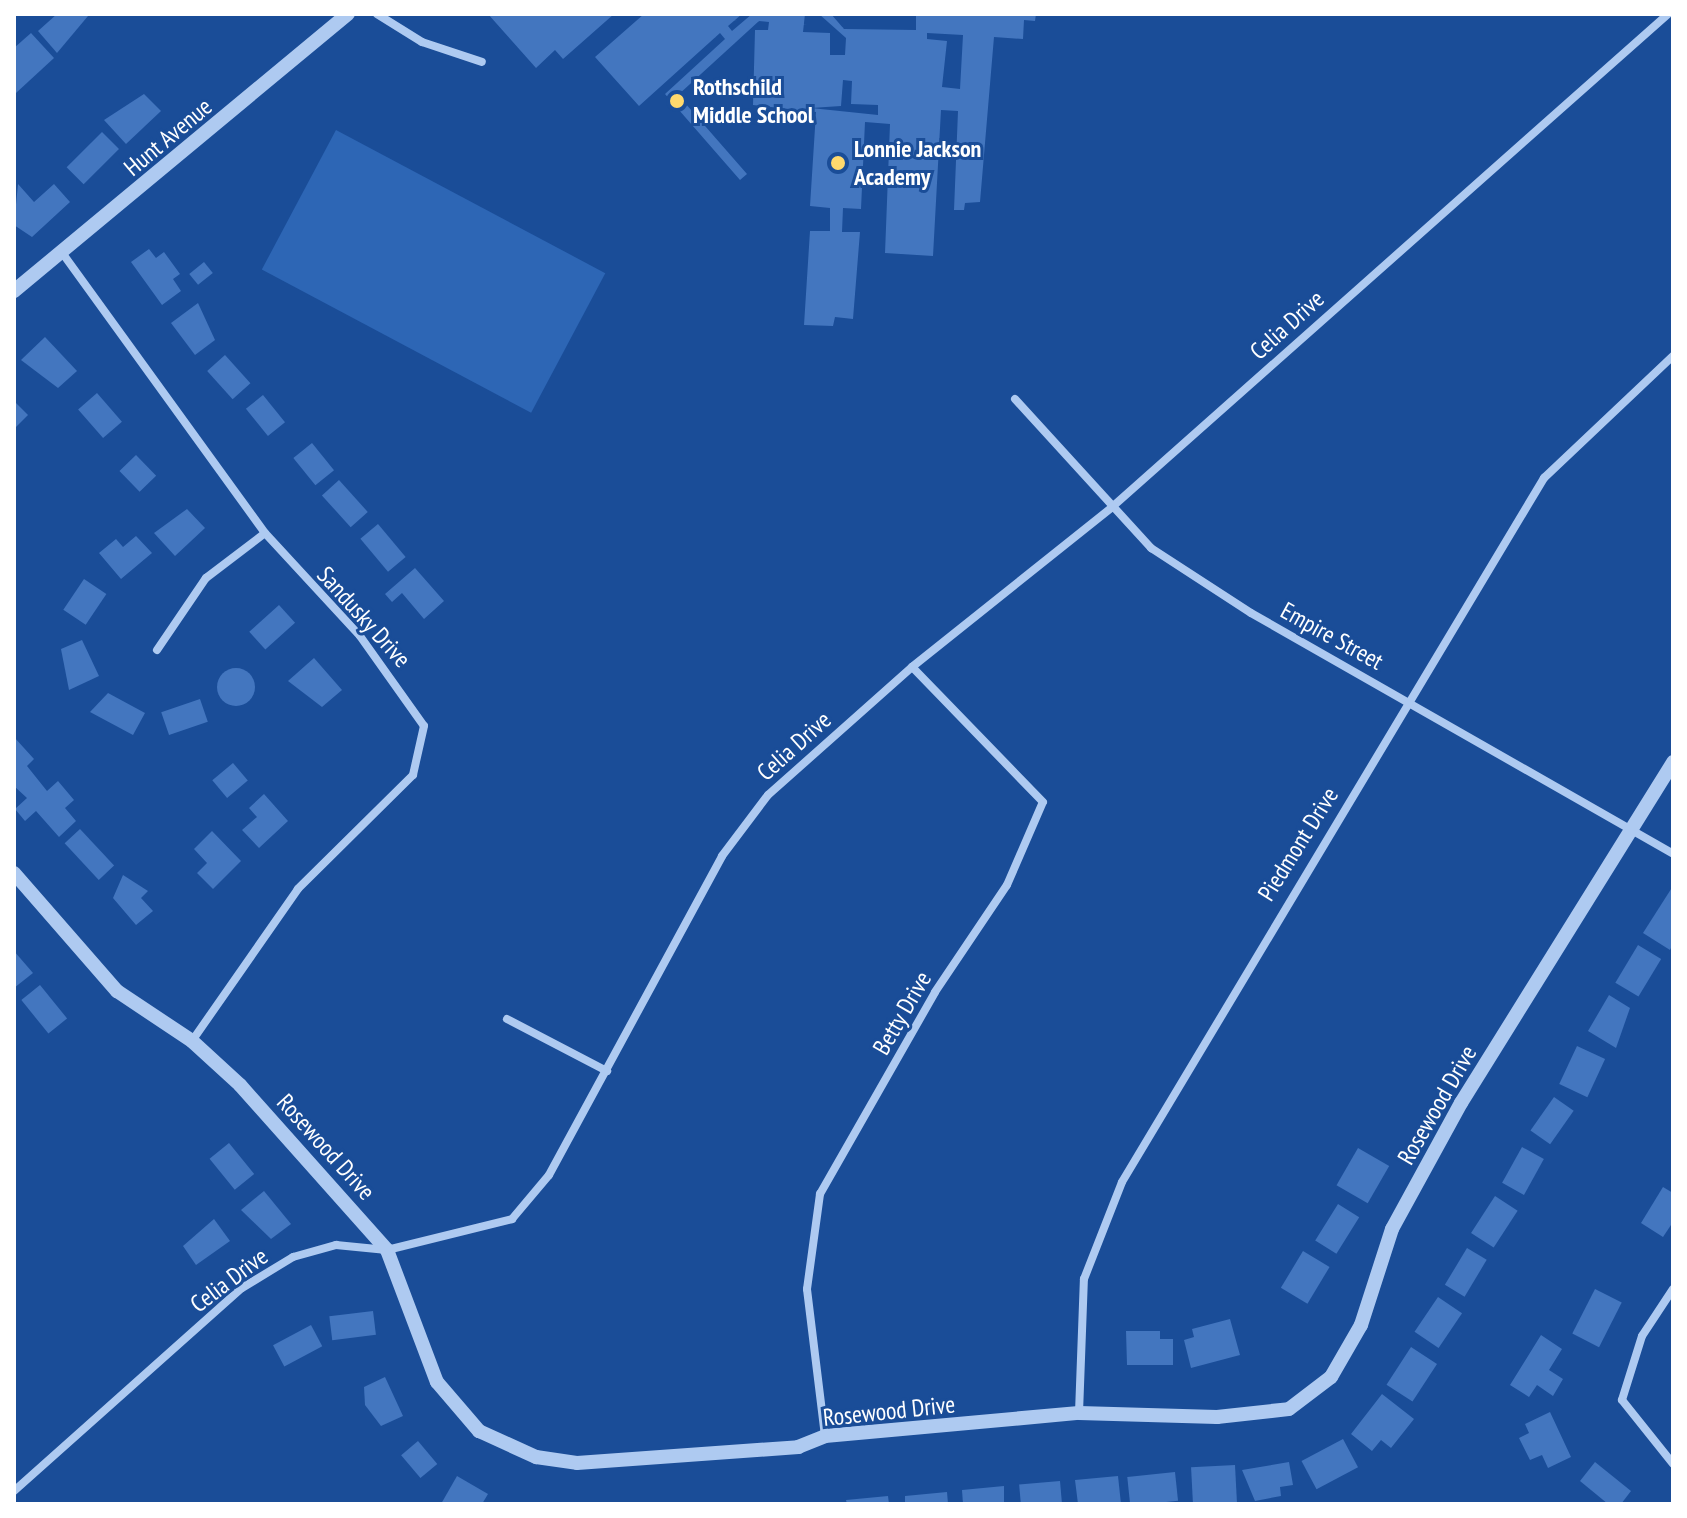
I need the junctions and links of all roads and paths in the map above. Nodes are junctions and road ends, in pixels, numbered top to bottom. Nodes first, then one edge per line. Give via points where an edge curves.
1 (348, 14) edge
2 (377, 14) edge
3 (1668, 14) edge
4 (482, 62) dead end
5 (63, 254) junction
6 (14, 291) edge
7 (1673, 356) edge
8 (1015, 399) dead end
9 (1111, 508) junction
10 (265, 533) junction
11 (157, 650) dead end
12 (912, 667) junction
13 (1409, 702) junction
14 (1673, 762) edge
15 (1629, 828) junction
16 (1673, 854) edge
17 (14, 873) edge
18 (507, 1019) dead end
19 (192, 1041) junction
20 (607, 1071) junction
21 (387, 1250) junction
22 (1673, 1289) edge
23 (1079, 1413) junction
24 (825, 1436) junction
25 (1673, 1464) edge
26 (14, 1491) edge

1 - 5 street, Hunt Avenue
2 - 4 street via 422,42
3 - 9 street, Celia Drive
5 - 6 street, Hunt Avenue
5 - 10 street, Sandusky Drive
7 - 13 street, Piedmont Drive via 1544,478
8 - 9 street, Empire Street
9 - 12 street, Celia Drive
9 - 13 street, Empire Street via 1151,548 1238,605
10 - 11 street via 206,578
10 - 19 street, Sandusky Drive via 360,636 424,726 413,775 298,889
12 - 20 street, Celia Drive via 768,795 731,844
12 - 24 street, Betty Drive via 1043,802 1007,885 935,992 820,1194 807,1289
13 - 15 street, Empire Street
13 - 23 street, Piedmont Drive via 1122,1182 1084,1279
14 - 15 street, Rosewood Drive
15 - 16 street, Empire Street
15 - 23 street, Rosewood Drive via 1392,1229 1361,1325 1331,1377 1289,1409 1217,1417
17 - 19 street, Rosewood Drive via 117,991
18 - 20 street
19 - 21 street, Rosewood Drive
20 - 21 street, Celia Drive via 549,1175 512,1219
21 - 24 street, Rosewood Drive via 437,1382 479,1431 536,1457 577,1463 798,1447
21 - 26 street, Celia Drive via 336,1245 293,1257 242,1288
22 - 25 street via 1642,1336 1622,1400
23 - 24 street, Rosewood Drive

